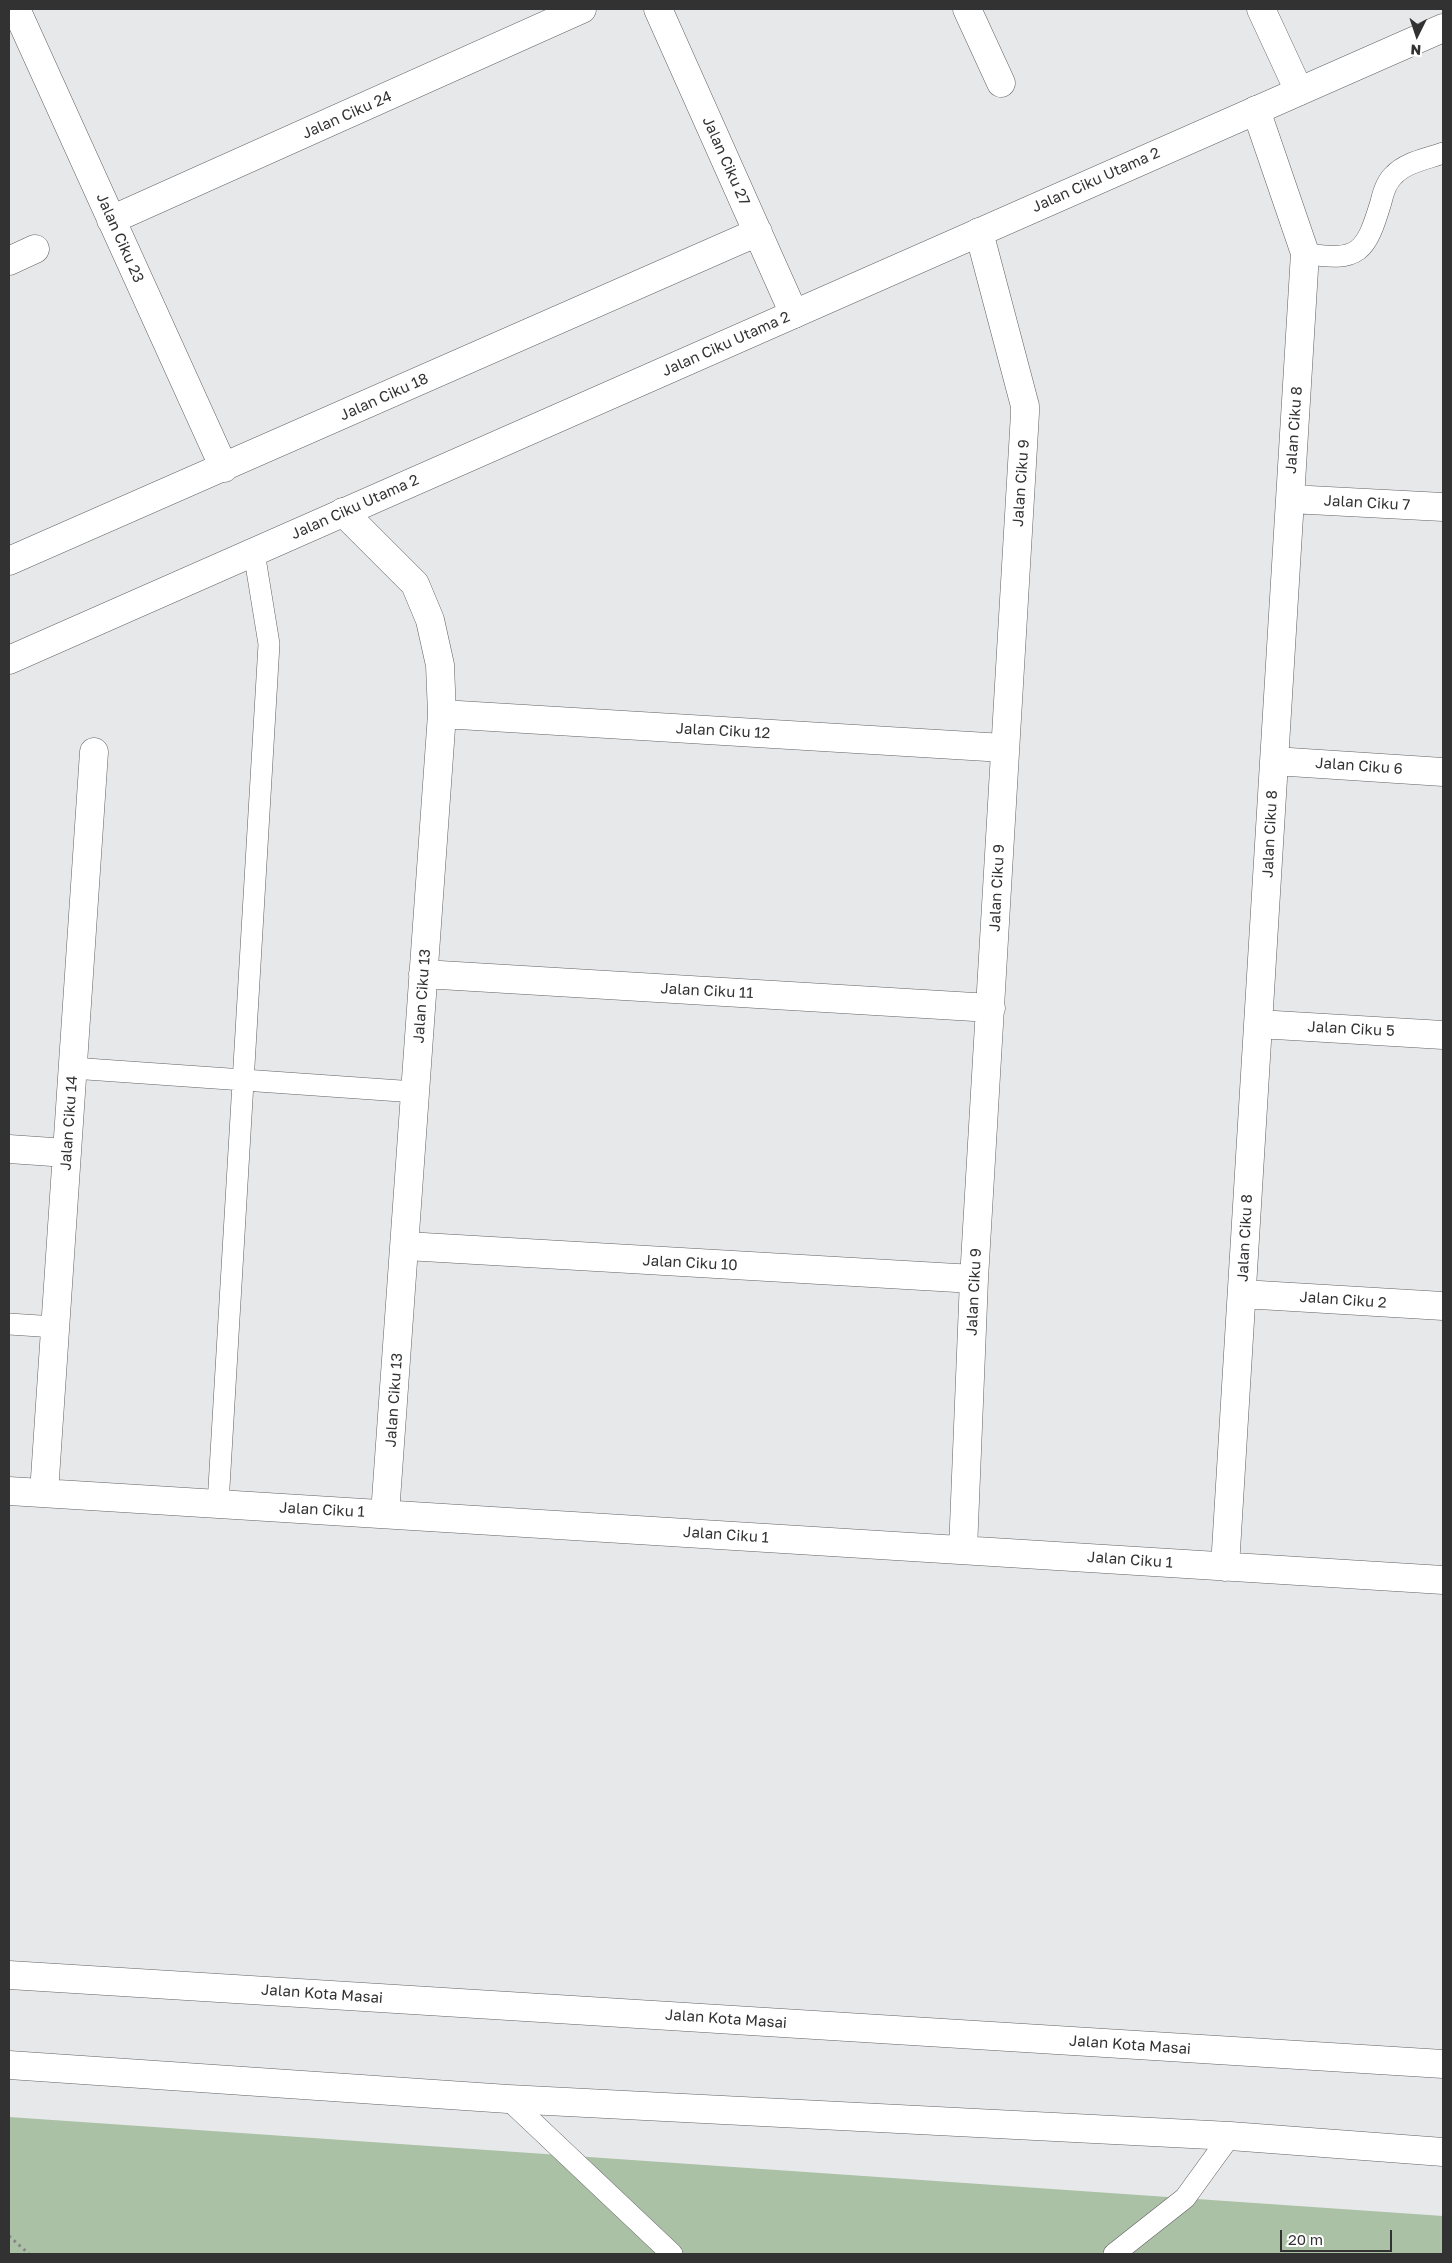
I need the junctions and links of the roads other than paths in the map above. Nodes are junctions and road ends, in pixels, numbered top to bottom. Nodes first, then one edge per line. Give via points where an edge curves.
1 (16, 9) edge
2 (582, 9) edge
3 (658, 9) edge
4 (967, 9) edge
5 (1263, 9) edge
6 (1443, 28) edge
7 (1000, 82) dead end
8 (1299, 91) junction
9 (1256, 110) junction
10 (1443, 153) edge
11 (111, 220) junction
12 (758, 232) junction
13 (979, 232) junction
14 (35, 249) dead end
15 (1305, 253) junction
16 (9, 261) edge
17 (794, 314) junction
18 (224, 468) junction
19 (1290, 499) junction
20 (1443, 507) edge
21 (342, 512) junction
22 (254, 552) junction
23 (9, 561) edge
24 (9, 660) edge
25 (442, 714) junction
26 (1004, 748) junction
27 (94, 752) dead end
28 (1274, 761) junction
29 (1443, 772) edge
30 (423, 974) junction
31 (991, 1008) junction
32 (1258, 1024) junction
33 (1443, 1034) edge
34 (72, 1068) junction
35 (244, 1080) junction
36 (415, 1092) junction
37 (9, 1149) edge
38 (67, 1153) junction
39 (406, 1246) junction
40 (974, 1279) junction
41 (1242, 1294) junction
42 (1443, 1306) edge
43 (9, 1324) edge
44 (55, 1327) junction
45 (9, 1491) edge
46 (44, 1493) junction
47 (218, 1504) junction
48 (385, 1514) junction
49 (963, 1550) junction
50 (1226, 1567) junction
51 (1443, 1580) edge
52 (9, 1975) edge
53 (1443, 2064) edge
54 (9, 2065) edge
55 (508, 2099) junction
56 (1230, 2136) junction
57 (1443, 2152) edge
58 (672, 2254) edge
59 (1114, 2254) edge

1 - 11 street, Jalan Ciku 23
2 - 11 street, Jalan Ciku 24
3 - 12 street, Jalan Ciku 27
4 - 7 street
5 - 8 street
6 - 8 street, Jalan Ciku Utama 2
8 - 9 street, Jalan Ciku Utama 2
9 - 13 street, Jalan Ciku Utama 2
9 - 15 street, Jalan Ciku 8
10 - 15 lane via 1409,165 1393,175 1366,242 1356,252 1342,257
11 - 18 street, Jalan Ciku 23
12 - 17 street, Jalan Ciku 27
12 - 18 street, Jalan Ciku 18
13 - 17 street, Jalan Ciku Utama 2
13 - 26 street, Jalan Ciku 9 via 1025,406
14 - 16 street
15 - 19 street, Jalan Ciku 8
17 - 21 street, Jalan Ciku Utama 2
18 - 23 street, Jalan Ciku 18
19 - 20 street, Jalan Ciku 7
19 - 28 street, Jalan Ciku 8
21 - 22 street, Jalan Ciku Utama 2
21 - 25 street, Jalan Ciku 13 via 416,584 430,620 440,665
22 - 24 street, Jalan Ciku Utama 2
22 - 35 lane via 269,644
25 - 26 street, Jalan Ciku 12
25 - 30 street, Jalan Ciku 13
26 - 31 street, Jalan Ciku 9
27 - 34 street, Jalan Ciku 14
28 - 29 street, Jalan Ciku 6
28 - 32 street, Jalan Ciku 8
30 - 31 street, Jalan Ciku 11
30 - 36 street, Jalan Ciku 13
31 - 40 street, Jalan Ciku 9
32 - 33 street, Jalan Ciku 5
32 - 41 street, Jalan Ciku 8
34 - 35 lane
34 - 38 street, Jalan Ciku 14
35 - 36 lane
35 - 47 lane
36 - 39 street, Jalan Ciku 13
37 - 38 street
38 - 44 street, Jalan Ciku 14
39 - 40 street, Jalan Ciku 10
39 - 48 street, Jalan Ciku 13
40 - 49 street, Jalan Ciku 9
41 - 42 street, Jalan Ciku 2
41 - 50 street, Jalan Ciku 8
43 - 44 lane
44 - 46 street, Jalan Ciku 14
45 - 46 street, Jalan Ciku 1
46 - 47 street, Jalan Ciku 1
47 - 48 street, Jalan Ciku 1
48 - 49 street, Jalan Ciku 1
49 - 50 street, Jalan Ciku 1
50 - 51 street, Jalan Ciku 1
52 - 53 street, Jalan Kota Masai
54 - 55 street
55 - 56 street
55 - 58 lane
56 - 57 street
56 - 59 lane via 1185,2198

